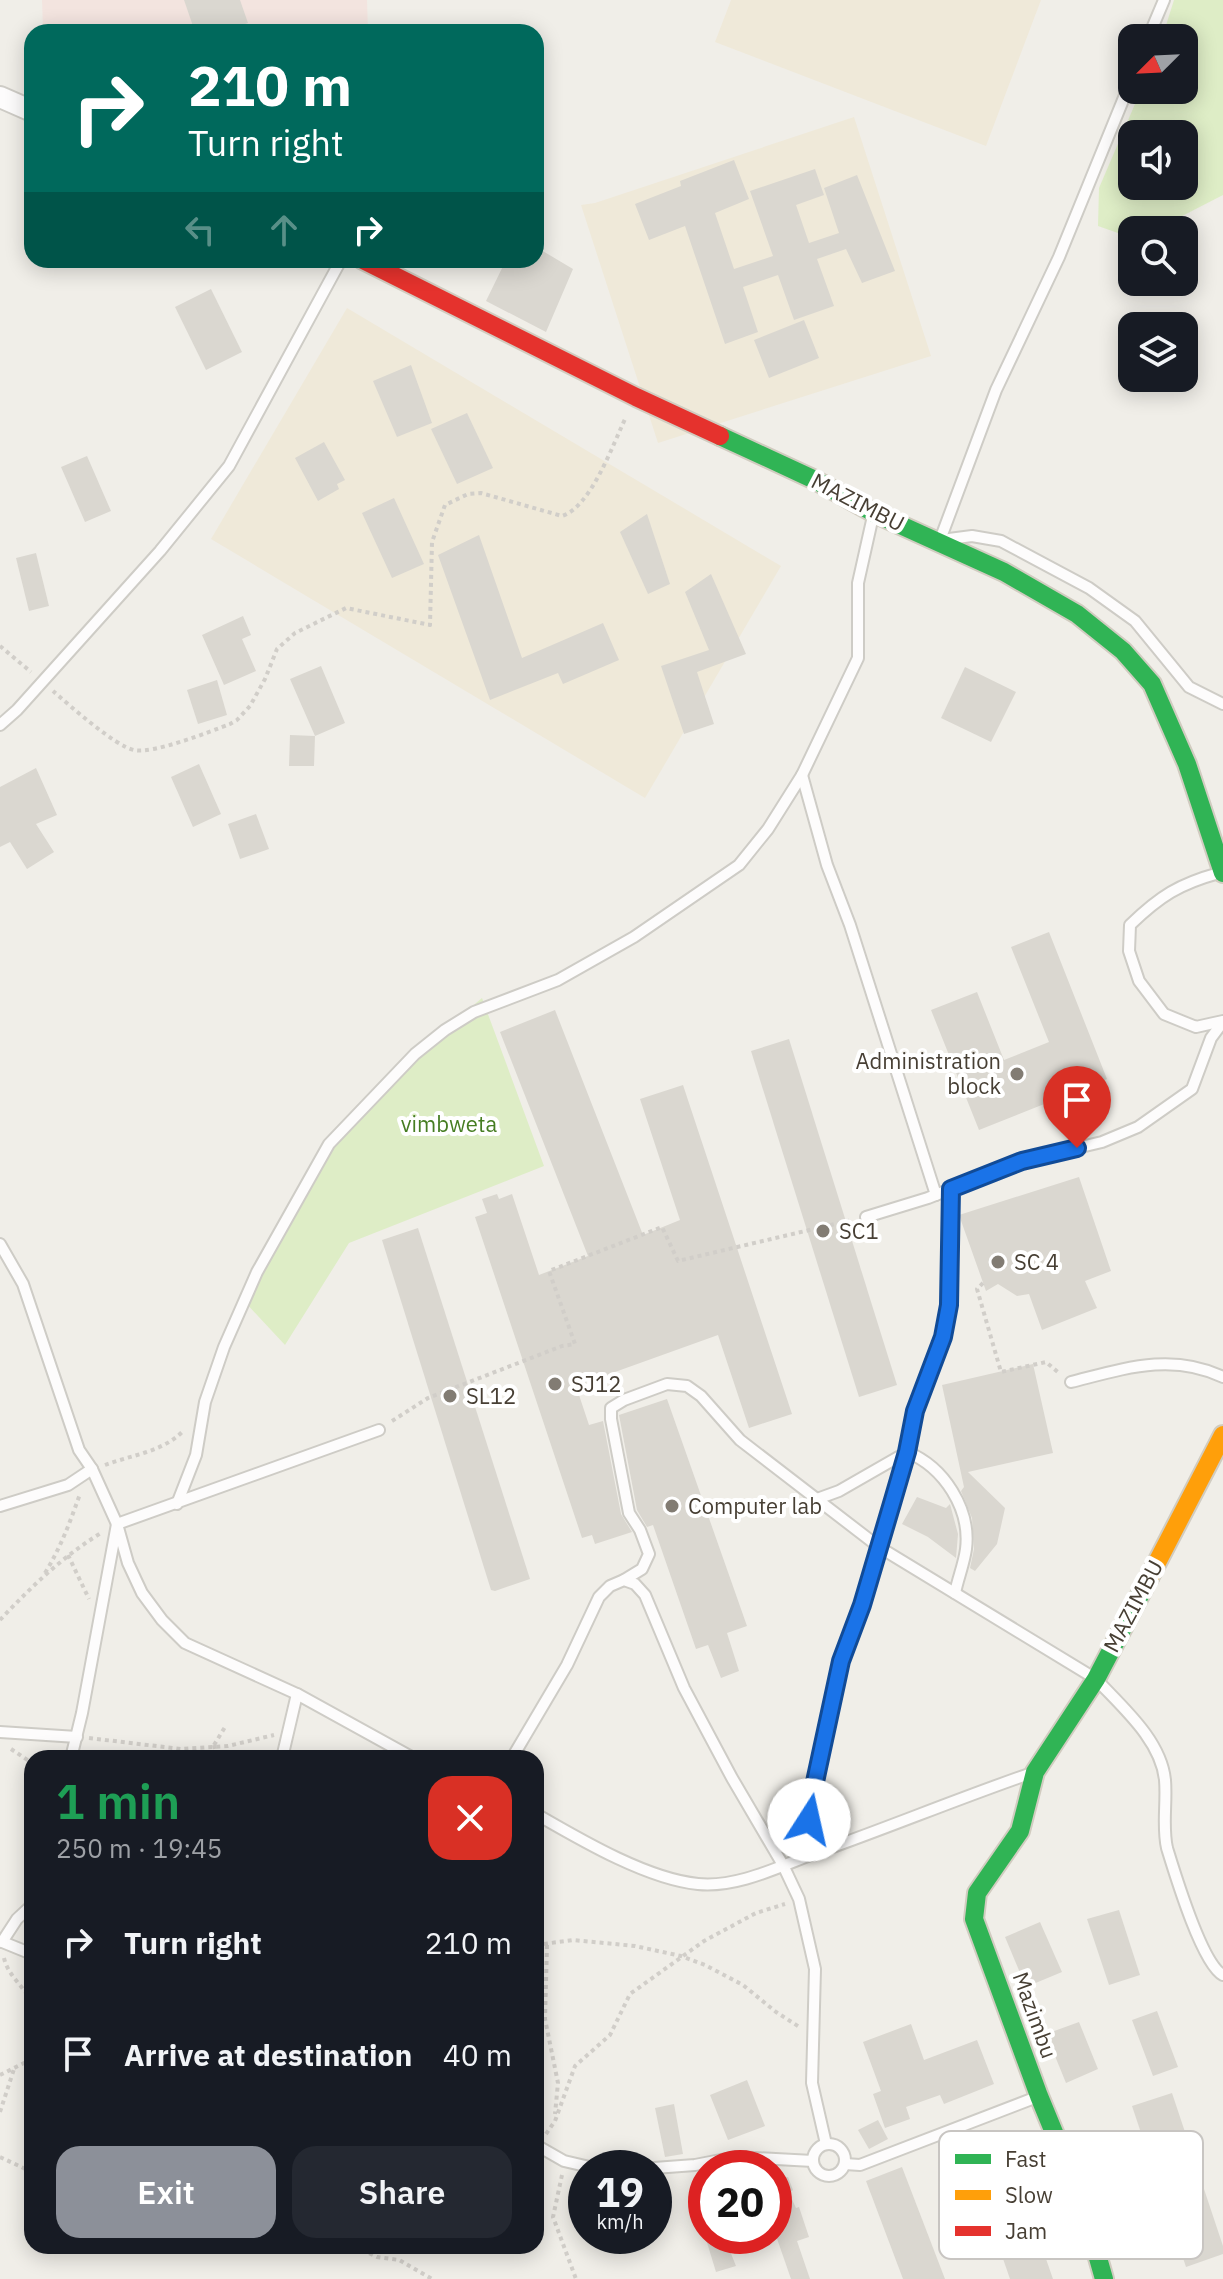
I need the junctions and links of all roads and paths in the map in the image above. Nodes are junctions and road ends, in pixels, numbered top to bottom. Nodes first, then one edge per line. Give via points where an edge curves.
1 (1164, 0) edge
2 (1154, 24) edge
3 (0, 97) edge
4 (1121, 104) edge
5 (24, 108) edge
6 (337, 268) edge
7 (379, 268) edge
8 (636, 397) junction
9 (874, 513) junction
10 (939, 541) junction
11 (0, 646) edge
12 (42, 681) junction
13 (1223, 703) edge
14 (0, 725) edge
15 (802, 775) junction
16 (1223, 872) edge
17 (1223, 1022) edge
18 (951, 1189) junction
19 (936, 1195) junction
20 (866, 1217) joint
21 (0, 1244) edge
22 (983, 1283) dead end
23 (1223, 1377) edge
24 (1071, 1382) joint
25 (202, 1412) junction
26 (379, 1430) joint
27 (1223, 1435) edge
28 (907, 1452) junction
29 (92, 1469) junction
30 (817, 1499) junction
31 (177, 1504) junction
32 (0, 1506) edge
33 (117, 1524) junction
34 (879, 1547) junction
35 (68, 1555) junction
36 (45, 1573) junction
37 (624, 1580) junction
38 (955, 1593) junction
39 (0, 1620) edge
40 (95, 1632) junction
41 (1096, 1679) junction
42 (297, 1694) junction
43 (225, 1727) dead end
44 (0, 1732) edge
45 (288, 1732) junction
46 (77, 1737) junction
47 (0, 1741) edge
48 (73, 1750) edge
49 (215, 1750) edge
50 (284, 1750) edge
51 (398, 1750) edge
52 (517, 1750) edge
53 (24, 1758) edge
54 (1035, 1772) junction
55 (544, 1819) edge
56 (811, 1855) junction
57 (783, 1865) junction
58 (799, 1899) junction
59 (24, 1912) edge
60 (1, 1942) edge
61 (544, 1944) edge
62 (548, 1944) junction
63 (24, 1951) edge
64 (681, 1956) junction
65 (1223, 1975) edge
66 (24, 1989) edge
67 (813, 2035) junction
68 (24, 2063) edge
69 (14, 2069) junction
70 (0, 2075) edge
71 (1039, 2096) junction
72 (0, 2112) edge
73 (555, 2121) junction
74 (948, 2131) edge
75 (1053, 2131) edge
76 (939, 2135) edge
77 (544, 2136) edge
78 (826, 2144) junction
79 (544, 2150) edge
80 (0, 2157) edge
81 (559, 2159) junction
82 (568, 2161) edge
83 (813, 2161) junction
84 (845, 2164) junction
85 (672, 2167) edge
86 (24, 2168) edge
87 (371, 2254) edge
88 (1098, 2259) edge
89 (432, 2279) edge
90 (576, 2279) edge
91 (1104, 2279) edge

1 - 2 lane
3 - 5 street
4 - 10 lane via 1059,257 996,390
6 - 12 lane via 229,466
7 - 8 street, MAZIMBU
8 - 9 street, MAZIMBU
8 - 12 path via 576,509 562,516 481,493 445,505 432,542 430,625 346,608 295,633 277,649 250,706 230,724 136,751
9 - 10 street, MAZIMBU
9 - 15 lane via 858,583 858,658
10 - 13 lane via 972,536 1001,541 1089,588 1144,630 1189,687
10 - 16 street, MAZIMBU via 1077,614 1138,666 1175,734
11 - 12 path
12 - 14 lane
15 - 19 lane
15 - 25 lane via 739,865 645,930 558,980 474,1012 445,1030 329,1144 257,1272
16 - 17 lane via 1188,882 1151,906 1130,925 1129,951 1139,981 1164,1014 1196,1027
17 - 18 lane via 1211,1038 1192,1089 1138,1127 1102,1142 1022,1161
18 - 19 lane
18 - 28 lane via 949,1305
19 - 20 lane
20 - 26 path via 678,1261 662,1227 549,1271 575,1344 428,1398
21 - 29 lane via 23,1284 79,1450
22 - 24 path via 977,1289 1001,1372 1046,1362
23 - 24 lane via 1161,1363
25 - 29 path via 174,1440
25 - 31 lane via 201,1437
26 - 31 lane
27 - 41 street, MAZIMBU
28 - 30 lane
28 - 34 lane
28 - 38 lane via 940,1472 963,1516 966,1547
29 - 32 lane via 68,1485
29 - 33 lane
29 - 36 path via 59,1552
30 - 34 lane
30 - 37 lane via 740,1440 687,1386 667,1384 624,1400 611,1408 611,1419 629,1513 649,1554 642,1569
31 - 33 lane
33 - 35 path
33 - 40 lane
33 - 42 lane via 142,1593 185,1643
34 - 38 lane
34 - 56 lane via 841,1661 810,1805
35 - 36 path
35 - 40 path via 95,1614
36 - 39 path
37 - 52 lane via 599,1597 567,1665
37 - 57 lane via 645,1595 684,1688
38 - 41 lane
40 - 46 lane
41 - 54 street, MAZIMBU
41 - 65 lane via 1143,1732 1161,1762 1167,1848 1200,1941
42 - 45 lane
42 - 51 lane
43 - 49 path, bridge
44 - 46 lane
45 - 46 path via 228,1746 181,1749
45 - 50 lane
46 - 48 lane
47 - 53 path
54 - 56 lane
54 - 71 street, Mazimbu via 1020,1831 977,1893 974,1919
55 - 57 lane via 597,1849 683,1882 722,1884
56 - 57 lane
57 - 58 lane
58 - 64 path via 756,1913
58 - 67 lane via 815,1969
59 - 60 lane
60 - 63 lane
60 - 66 path via 5,1964
61 - 62 path
62 - 64 path via 573,1940
62 - 73 path via 545,2019 558,2083
64 - 67 path via 743,1985
64 - 73 path via 630,1994 610,2035 575,2066
67 - 78 lane via 812,2083
68 - 69 path
69 - 70 path
69 - 72 path
71 - 74 lane
71 - 75 street, Mazimbu
73 - 77 path
73 - 81 path
76 - 84 lane via 860,2165
78 - 83 lane
78 - 84 lane via 840,2147
79 - 81 lane
80 - 86 path
81 - 82 lane
81 - 90 path via 553,2217
83 - 84 lane via 815,2170 832,2177
83 - 85 lane via 736,2157
87 - 89 path via 399,2260
88 - 91 street, Mazimbu

